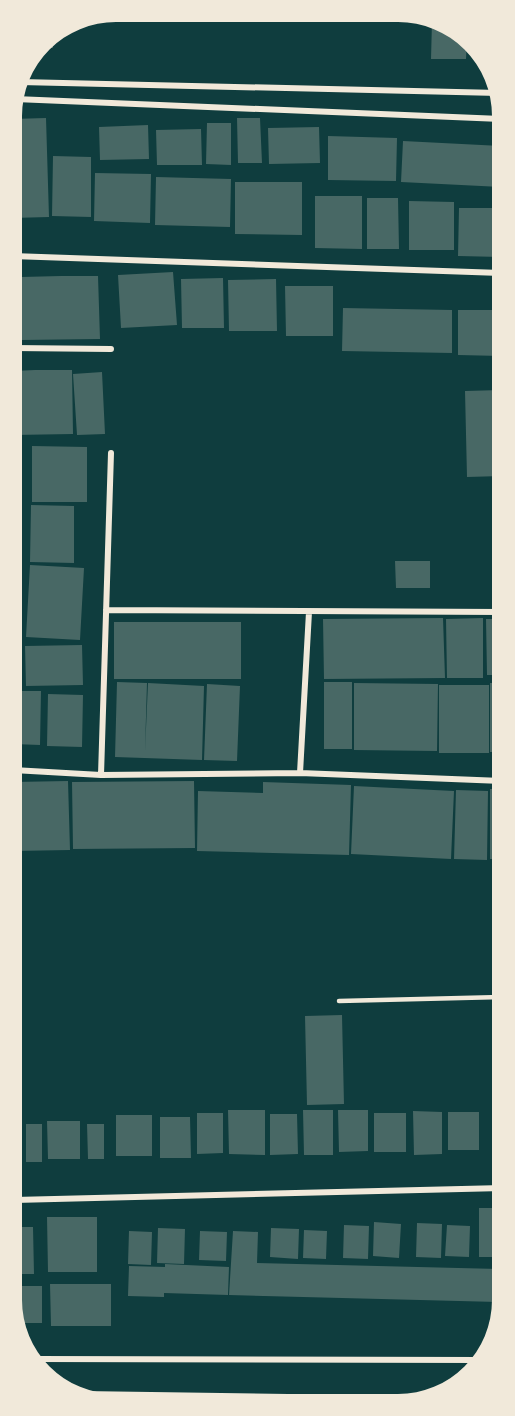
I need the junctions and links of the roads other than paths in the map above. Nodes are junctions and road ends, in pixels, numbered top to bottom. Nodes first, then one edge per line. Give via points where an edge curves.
1 (30, 81) edge
2 (490, 93) edge
3 (25, 99) edge
4 (492, 119) edge
5 (23, 256) edge
6 (492, 273) edge
7 (23, 348) edge
8 (111, 349) dead end
9 (111, 453) dead end
10 (106, 610) junction
11 (309, 612) junction
12 (492, 612) edge
13 (22, 771) edge
14 (300, 773) junction
15 (101, 775) junction
16 (492, 782) edge
17 (492, 997) edge
18 (339, 1001) dead end
19 (492, 1188) edge
20 (22, 1200) edge
21 (44, 1359) edge
22 (470, 1360) edge

1 - 2 street
3 - 4 street
5 - 6 street
7 - 8 street
9 - 10 street
10 - 11 street
10 - 15 street
11 - 12 street
11 - 14 street
13 - 15 street
14 - 15 street
14 - 16 street
17 - 18 lane
19 - 20 street
21 - 22 street

